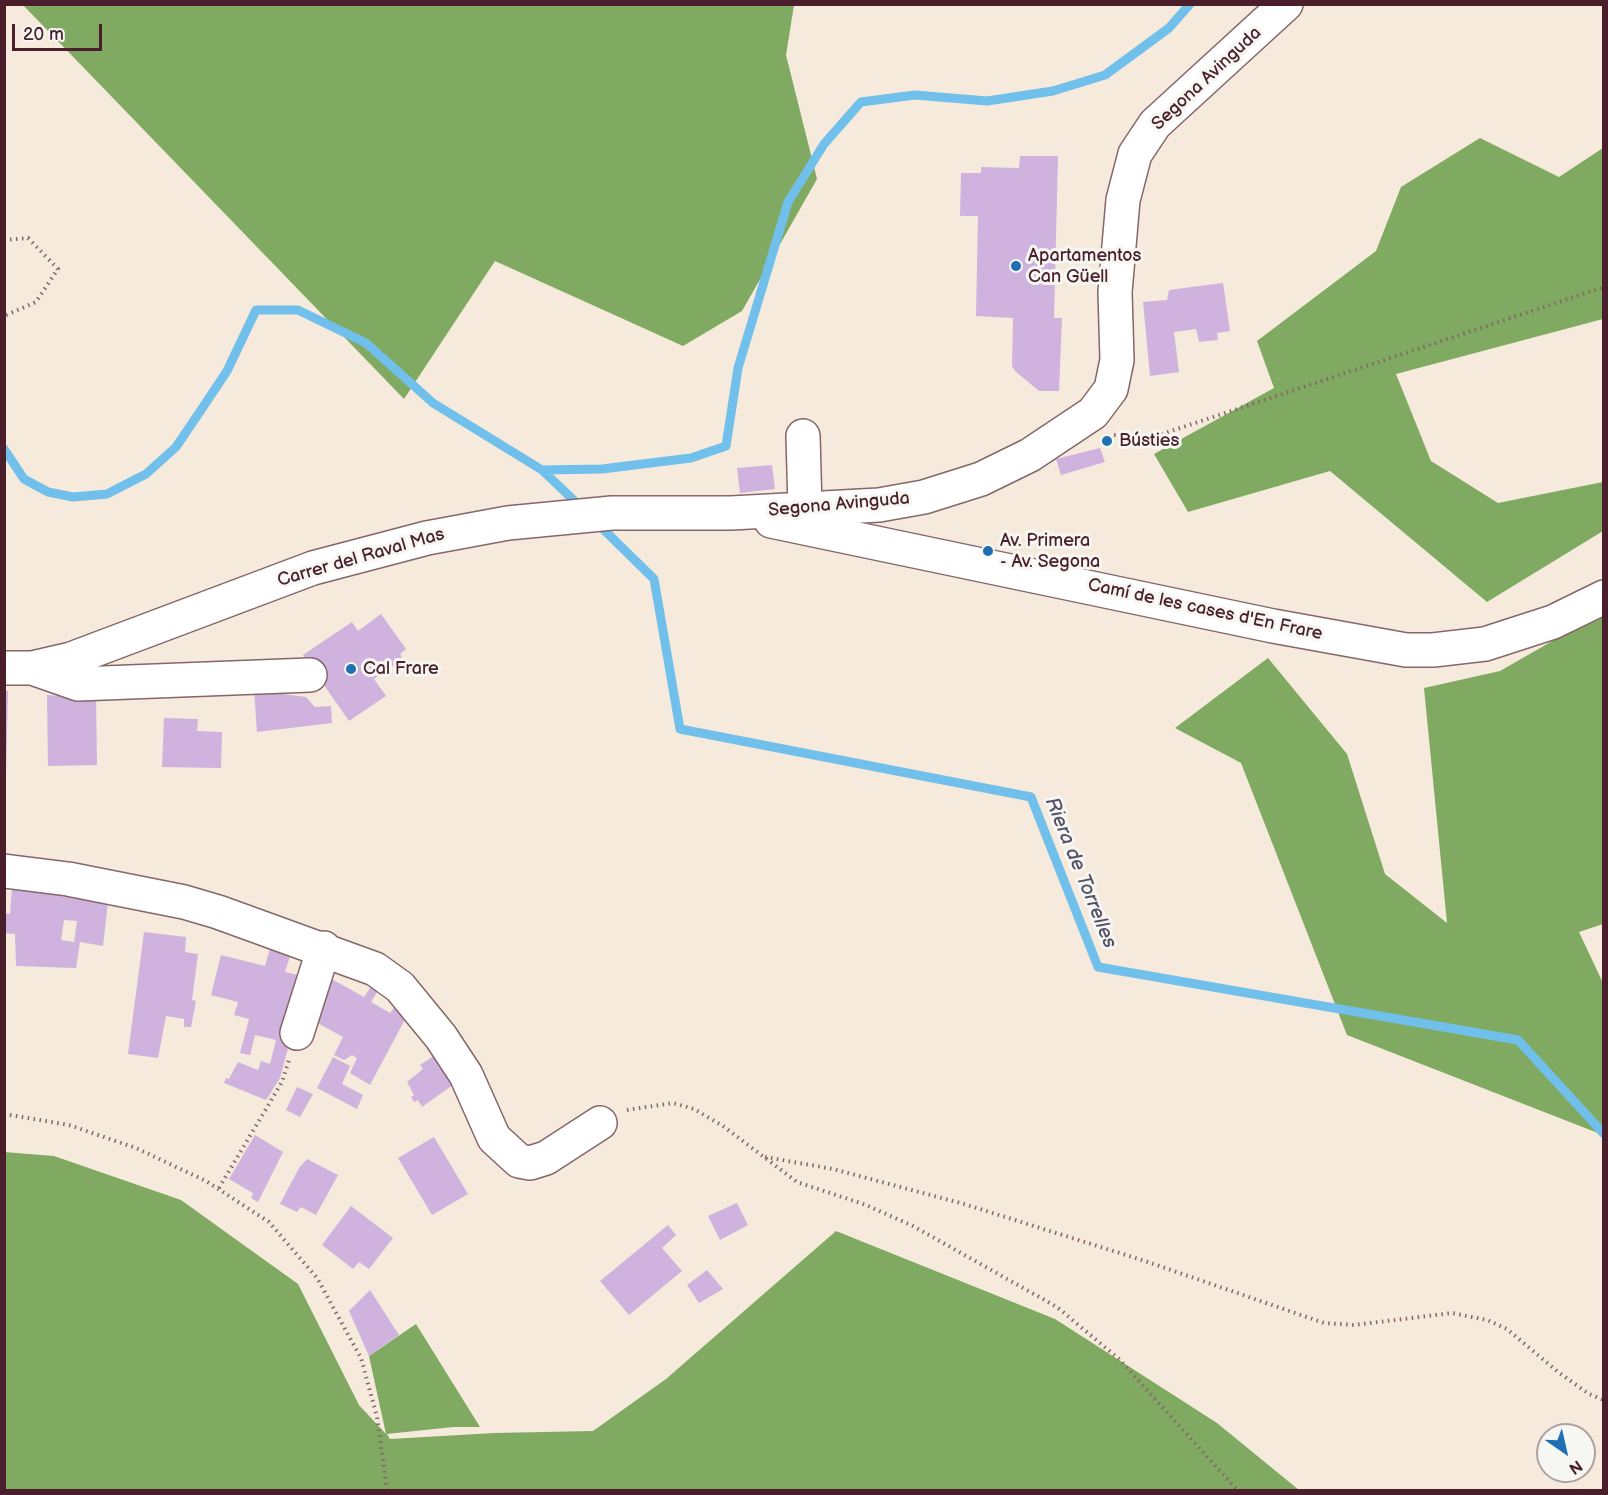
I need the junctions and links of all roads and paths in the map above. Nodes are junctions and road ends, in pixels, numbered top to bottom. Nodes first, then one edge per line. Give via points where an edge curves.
1 (1287, 4) edge
2 (4, 240) edge
3 (1604, 287) edge
4 (4, 316) edge
5 (1065, 434) junction
6 (803, 436) dead end
7 (805, 508) junction
8 (730, 513) junction
9 (1604, 597) edge
10 (18, 668) edge
11 (310, 675) dead end
12 (4, 871) edge
13 (324, 948) junction
14 (297, 1033) joint
15 (4, 1114) edge
16 (600, 1123) joint
17 (765, 1157) junction
18 (219, 1188) junction
19 (1604, 1400) edge
20 (387, 1491) edge
21 (1238, 1491) edge

1 - 5 street, Segona Avinguda via 1155,124 1135,154 1123,200 1115,292 1117,360 1111,388 1093,413
2 - 4 path via 28,238 58,269 36,302
3 - 5 path via 1153,437
5 - 7 street, Segona Avinguda via 981,479 924,497 879,505
6 - 7 street
7 - 8 street, Segona Avinguda
8 - 9 street, Camí de les cases d'En Frare via 1406,650 1485,644 1553,622
8 - 10 street, Carrer del Raval Mas via 612,513 481,527 313,568 71,659
10 - 11 street via 78,684
12 - 13 street via 184,902
13 - 14 street
13 - 16 street via 375,969 413,1001 466,1075 494,1137 519,1161 530,1163 546,1158
14 - 18 path via 282,1082
15 - 18 path via 69,1125 102,1136 168,1162
16 - 17 path via 634,1107 684,1105 707,1115
17 - 19 path via 833,1169 964,1204 1324,1323 1354,1326 1452,1313 1487,1320 1507,1329 1558,1372
17 - 21 path via 797,1182 866,1205 940,1240 1064,1312 1119,1359
18 - 20 path via 269,1222 317,1278 361,1359 377,1417

